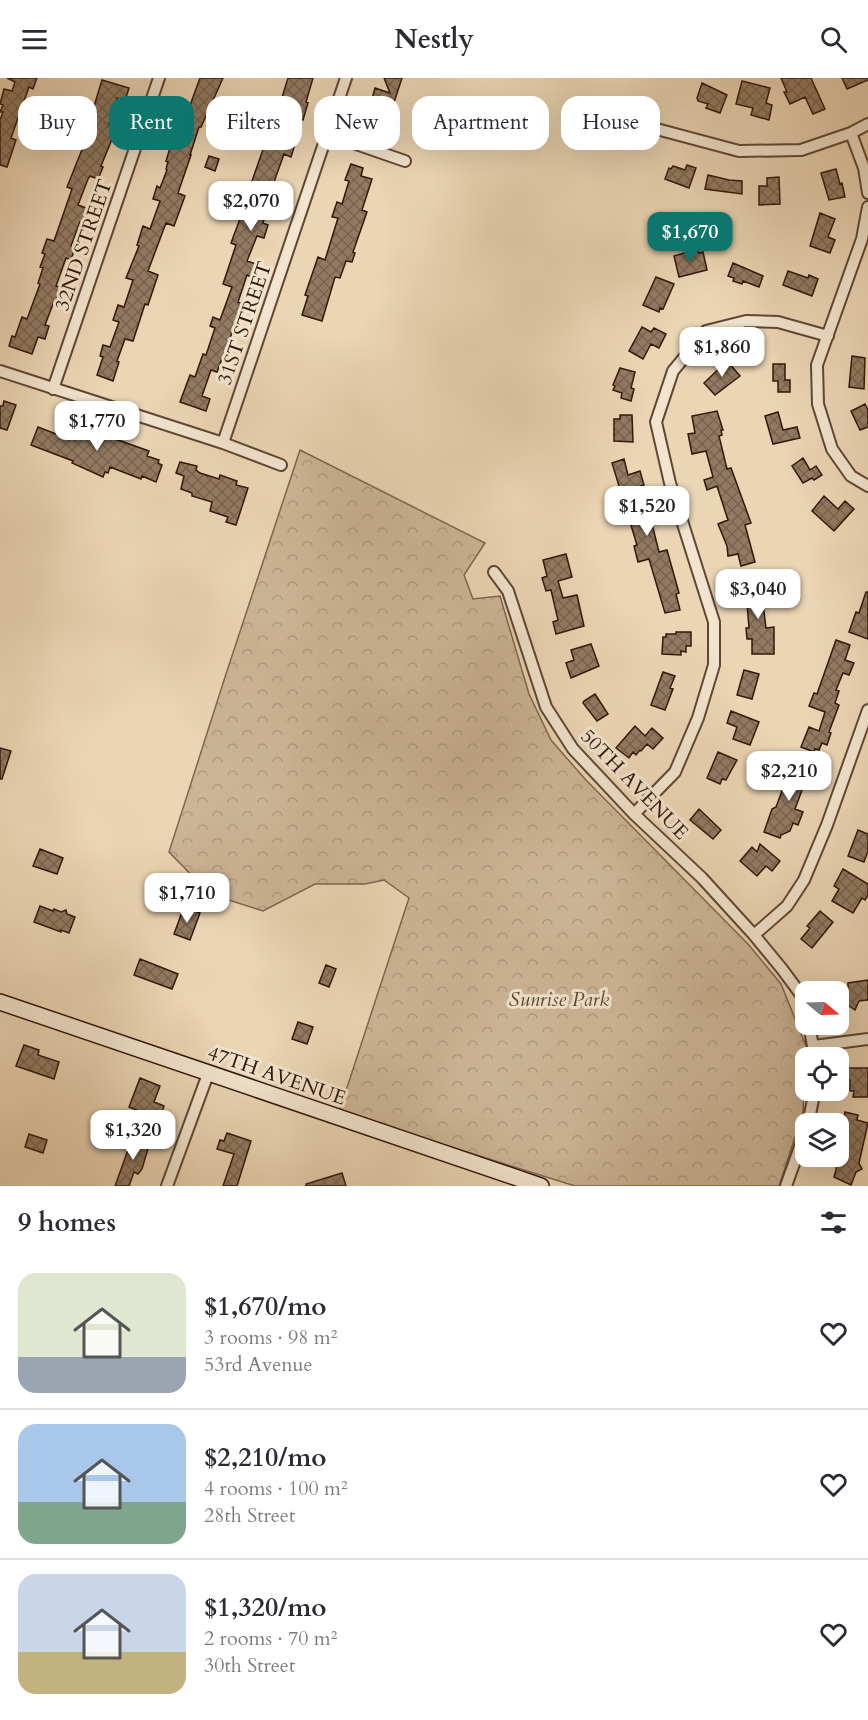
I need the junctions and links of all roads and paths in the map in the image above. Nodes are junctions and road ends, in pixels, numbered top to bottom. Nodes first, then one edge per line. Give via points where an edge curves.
1 (159, 78) edge
2 (346, 78) edge
3 (340, 96) edge
4 (868, 124) edge
5 (660, 130) edge
6 (850, 133) junction
7 (322, 150) edge
8 (373, 150) edge
9 (405, 161) dead end
10 (868, 193) edge
11 (868, 207) edge
12 (828, 336) junction
13 (0, 371) edge
14 (53, 389) junction
15 (223, 443) junction
16 (281, 465) dead end
17 (868, 486) edge
18 (494, 572) dead end
19 (868, 710) edge
20 (634, 814) junction
21 (754, 935) junction
22 (795, 986) edge
23 (0, 1002) edge
24 (868, 1039) edge
25 (835, 1047) edge
26 (208, 1074) junction
27 (795, 1161) edge
28 (167, 1186) edge
29 (540, 1186) edge
30 (786, 1186) edge

1 - 14 street, 32ND STREET
2 - 3 street, 31ST STREET
4 - 6 street
5 - 6 street via 739,151 801,150
6 - 10 street via 864,168
7 - 15 street, 31ST STREET
8 - 9 street
11 - 12 street via 862,239
12 - 17 street via 817,365 818,404 832,448 851,476
12 - 20 street via 778,322 746,321 705,331 673,371 657,422 670,483 714,622 714,665 698,718 675,771
13 - 14 street
14 - 15 street
15 - 16 street
18 - 20 street, 50TH AVENUE via 508,591 546,707 573,749
19 - 21 street via 804,880 786,906
20 - 21 street, 50TH AVENUE via 702,878
21 - 22 street, 50TH AVENUE
23 - 26 street, 47TH AVENUE
24 - 25 street
26 - 28 street
26 - 29 street, 47TH AVENUE
27 - 30 street

